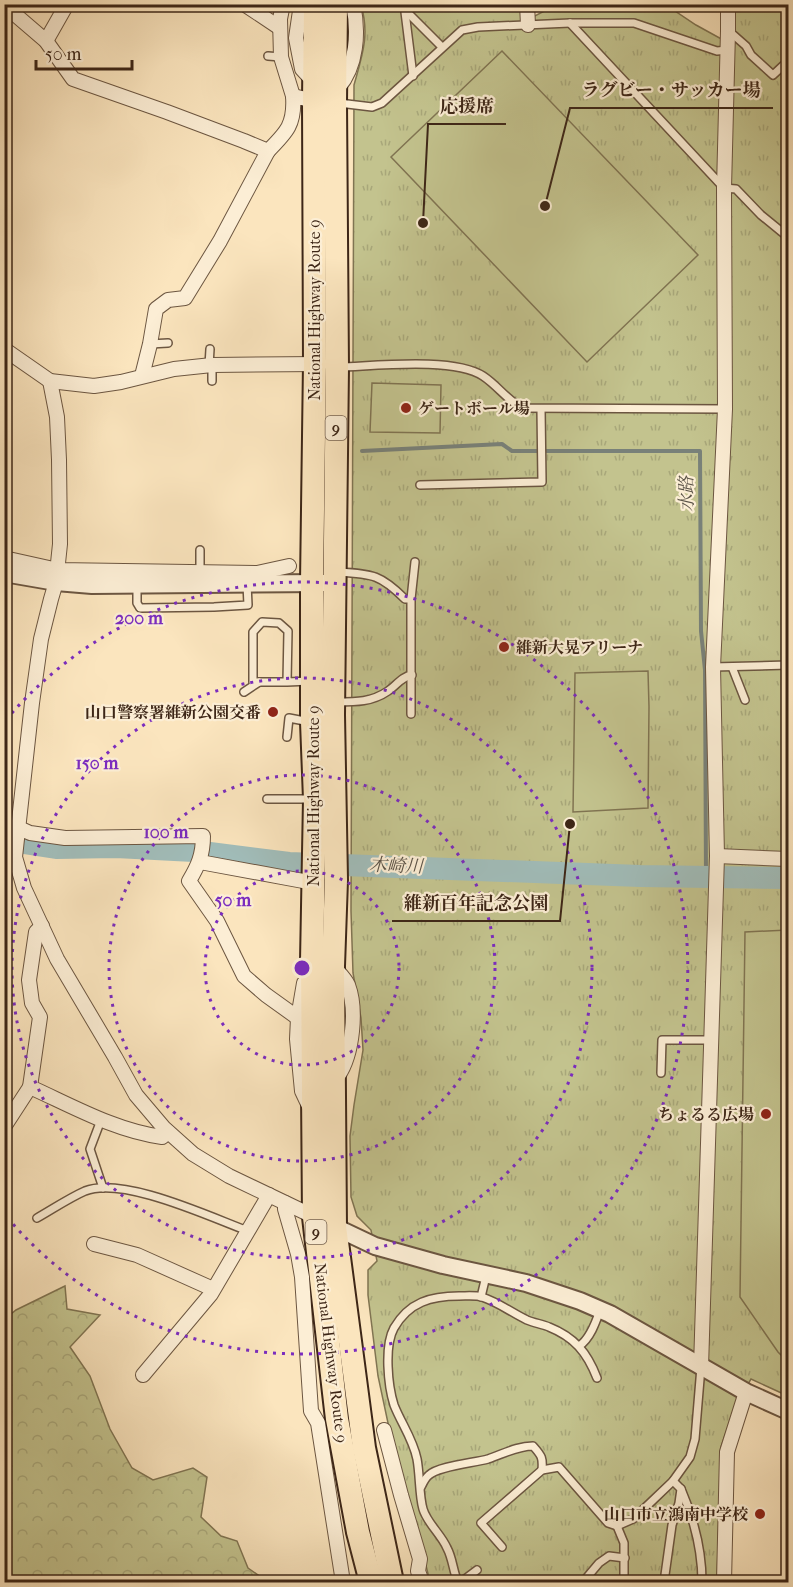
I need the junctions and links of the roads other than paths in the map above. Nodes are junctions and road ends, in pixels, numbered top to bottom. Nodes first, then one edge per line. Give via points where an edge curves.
1 (67, 4) edge
2 (244, 4) edge
3 (283, 4) edge
4 (301, 4) edge
5 (315, 4) edge
6 (336, 4) edge
7 (353, 4) edge
8 (399, 4) edge
9 (527, 4) edge
10 (728, 4) edge
11 (4, 5) edge
12 (405, 12) junction
13 (570, 23) junction
14 (528, 25) junction
15 (280, 28) junction
16 (728, 31) junction
17 (46, 41) junction
18 (442, 47) junction
19 (728, 50) junction
20 (789, 61) edge
21 (413, 76) junction
22 (318, 94) junction
23 (268, 151) junction
24 (724, 188) junction
25 (789, 237) edge
26 (168, 343) dead end
27 (150, 344) junction
28 (4, 349) edge
29 (210, 349) dead end
30 (326, 365) junction
31 (210, 366) junction
32 (142, 376) junction
33 (50, 381) junction
34 (212, 381) dead end
35 (541, 409) junction
36 (725, 409) junction
37 (420, 485) dead end
38 (200, 550) dead end
39 (4, 558) edge
40 (415, 562) dead end
41 (289, 566) dead end
42 (4, 573) edge
43 (57, 576) junction
44 (199, 578) junction
45 (327, 579) junction
46 (247, 584) junction
47 (137, 585) junction
48 (411, 599) junction
49 (789, 665) edge
50 (713, 667) junction
51 (732, 667) junction
52 (412, 675) junction
53 (312, 681) junction
54 (260, 682) junction
55 (287, 682) junction
56 (244, 692) dead end
57 (745, 700) dead end
58 (334, 702) junction
59 (411, 714) dead end
60 (312, 722) junction
61 (287, 737) dead end
62 (267, 799) dead end
63 (315, 799) junction
64 (4, 826) edge
65 (19, 828) junction
66 (325, 851) junction
67 (10, 856) edge
68 (717, 856) junction
69 (789, 859) edge
70 (200, 862) junction
71 (321, 880) junction
72 (42, 926) junction
73 (323, 964) junction
74 (298, 1018) junction
75 (711, 1040) junction
76 (661, 1073) dead end
77 (30, 1087) junction
78 (314, 1115) junction
79 (101, 1118) junction
80 (4, 1127) edge
81 (168, 1132) junction
82 (103, 1188) junction
83 (269, 1195) junction
84 (285, 1203) junction
85 (314, 1217) junction
86 (37, 1218) dead end
87 (335, 1227) junction
88 (248, 1232) junction
89 (94, 1244) dead end
90 (486, 1274) junction
91 (213, 1289) junction
92 (481, 1297) junction
93 (600, 1310) junction
94 (579, 1346) junction
95 (701, 1367) junction
96 (143, 1375) dead end
97 (597, 1378) dead end
98 (746, 1392) junction
99 (789, 1411) edge
100 (384, 1430) dead end
101 (542, 1470) junction
102 (673, 1481) junction
103 (421, 1487) junction
104 (681, 1489) junction
105 (617, 1526) junction
106 (502, 1547) dead end
107 (625, 1558) junction
108 (477, 1570) dead end
109 (343, 1582) edge
110 (371, 1582) edge
111 (392, 1582) edge
112 (422, 1582) edge
113 (459, 1582) edge
114 (583, 1582) edge
115 (624, 1582) edge
116 (664, 1582) edge
117 (702, 1582) edge
118 (724, 1582) edge

1 - 17 street
2 - 15 street
3 - 15 street
4 - 22 street via 296,38 302,69
5 - 22 highway, National Highway Route 9 / 9
6 - 22 highway, National Highway Route 9 / 9
7 - 22 street via 356,41 351,64 344,81
8 - 12 lane
9 - 14 street
10 - 16 street
11 - 17 street
12 - 18 lane
12 - 21 lane
13 - 14 lane
13 - 19 lane via 634,23 717,51
13 - 24 lane
14 - 18 lane via 462,30
15 - 22 street via 274,56
16 - 19 street
16 - 20 lane via 773,75
17 - 23 street via 73,79
18 - 21 lane
19 - 24 street
21 - 22 lane via 372,107
22 - 23 street via 294,111 287,131
22 - 30 highway, National Highway Route 9 / 9
23 - 27 street via 185,298 168,300 156,309
24 - 25 lane via 736,189
24 - 36 street
26 - 27 lane
27 - 32 street
28 - 33 street
29 - 31 lane
30 - 31 street
30 - 35 lane via 456,366 483,376 512,403
30 - 45 highway, National Highway Route 9 / 9
31 - 32 street
31 - 34 lane
32 - 33 street via 94,386
33 - 43 street via 59,460
35 - 36 lane
35 - 37 lane via 542,482
36 - 50 street
38 - 44 lane
39 - 43 street
40 - 48 lane
41 - 44 street
42 - 43 street
43 - 44 street
43 - 47 street via 92,585
43 - 65 street via 38,660
44 - 46 street
44 - 47 street
45 - 46 street
45 - 48 lane via 364,573
45 - 53 highway, National Highway Route 9 / 9
45 - 58 highway, National Highway Route 9 / 9
46 - 47 lane via 248,605 157,608 140,608
48 - 52 lane
49 - 51 lane
50 - 51 lane
50 - 68 street
51 - 57 lane
52 - 58 lane via 372,700
52 - 59 lane
53 - 55 lane
53 - 60 highway, National Highway Route 9 / 9
54 - 55 lane
54 - 55 lane via 253,682 253,632 262,622 279,623 288,631
54 - 56 lane
58 - 66 highway, National Highway Route 9 / 9
60 - 61 lane via 289,718
60 - 63 highway, National Highway Route 9 / 9
62 - 63 lane
63 - 66 highway, National Highway Route 9 / 9
64 - 65 street
65 - 67 street
65 - 70 street via 65,838 202,836
66 - 71 highway, National Highway Route 9 / 9
67 - 72 street
68 - 69 street
68 - 75 street
70 - 71 street
70 - 74 street via 189,881 217,921 244,976
71 - 73 highway, National Highway Route 9 / 9
72 - 77 street via 36,932 29,980 40,1017
72 - 81 street via 136,1095
73 - 74 street via 305,976
73 - 78 highway, National Highway Route 9 / 9
73 - 87 highway, National Highway Route 9 / 9 via 334,1082
74 - 78 street via 302,1091
75 - 76 lane via 662,1040
75 - 95 street
77 - 79 street
77 - 80 street
78 - 85 highway, National Highway Route 9 / 9
79 - 81 street via 146,1135 162,1137
79 - 82 lane via 90,1149
81 - 83 street via 193,1154
82 - 86 lane via 87,1191
82 - 88 lane via 149,1195
83 - 84 street
83 - 88 street
84 - 85 street
84 - 109 street via 302,1277 311,1411 318,1423
85 - 87 street
85 - 110 highway, National Highway Route 9 / 9 via 337,1419
87 - 90 street via 375,1246
87 - 111 highway, National Highway Route 9 / 9 via 364,1448
88 - 91 street
89 - 91 street via 137,1255
90 - 92 lane
90 - 93 street via 554,1292
91 - 96 street
92 - 94 lane via 563,1333
92 - 103 lane via 441,1296 420,1302 393,1330 388,1353 389,1378 394,1405 413,1445
93 - 94 lane
93 - 95 street
94 - 97 lane
95 - 98 street
95 - 102 lane via 695,1438 690,1457
98 - 99 street
98 - 118 street via 727,1452
100 - 112 street via 420,1559 418,1571
101 - 103 lane via 539,1452 526,1446 436,1471
101 - 105 lane via 560,1467 608,1523
101 - 106 lane via 481,1523
102 - 104 lane
102 - 105 lane via 633,1519
103 - 113 lane via 423,1510 448,1549
104 - 116 lane
104 - 117 lane via 696,1529
105 - 107 lane
107 - 114 lane via 609,1556
107 - 115 lane
108 - 113 lane

